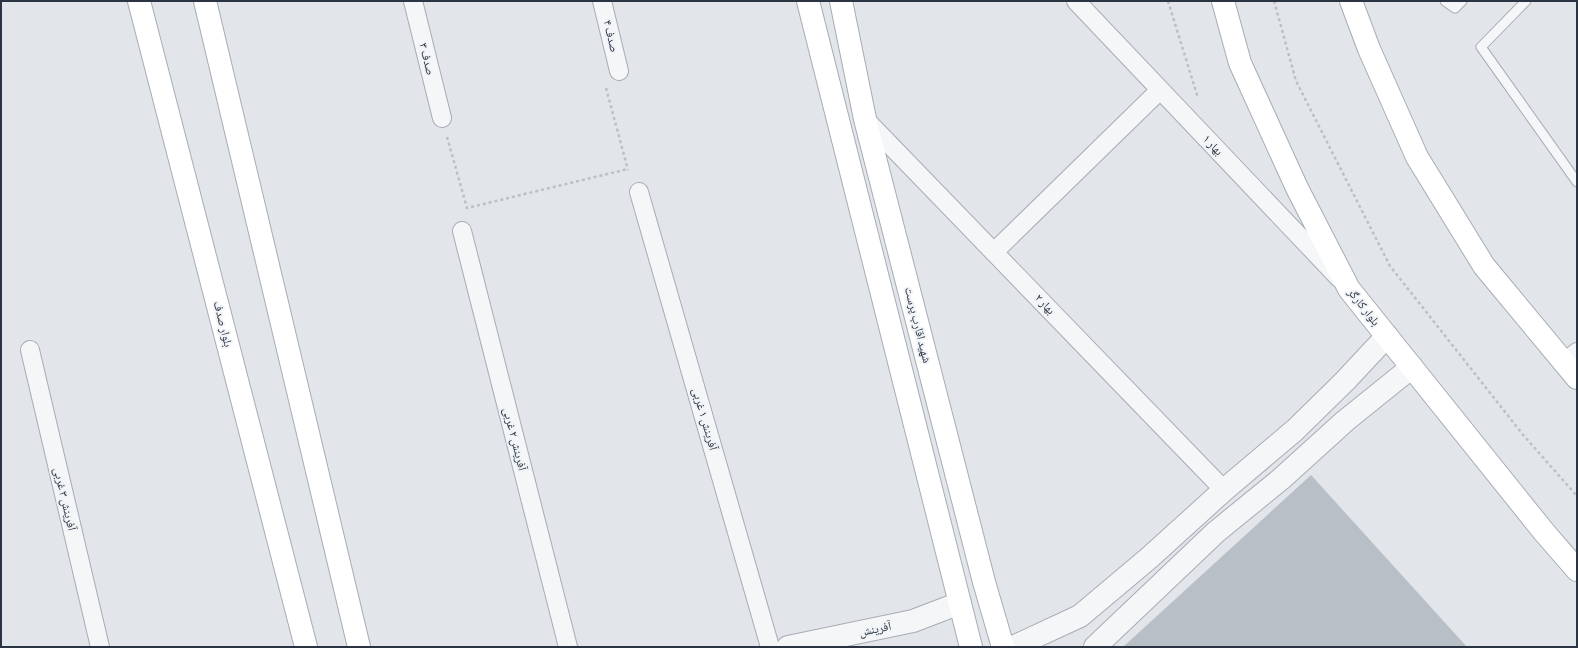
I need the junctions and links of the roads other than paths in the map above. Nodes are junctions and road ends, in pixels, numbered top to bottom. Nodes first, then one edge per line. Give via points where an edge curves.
1 (140, 1) edge
2 (205, 1) edge
3 (413, 1) edge
4 (602, 1) edge
5 (808, 1) edge
6 (841, 1) edge
7 (1076, 1) edge
8 (1223, 1) edge
9 (1351, 1) edge
10 (1445, 1) edge
11 (1462, 1) edge
12 (1526, 1) edge
13 (619, 71) road end
14 (1160, 90) junction
15 (442, 118) road end
16 (866, 119) junction
17 (1577, 182) edge
18 (639, 192) road end
19 (462, 231) dead end
20 (994, 252) junction
21 (1349, 289) junction
22 (1387, 336) junction
23 (30, 350) dead end
24 (1573, 364) edge
25 (1412, 367) junction
26 (1224, 490) junction
27 (1577, 570) edge
28 (960, 603) junction
29 (100, 647) edge
30 (306, 647) edge
31 (359, 647) edge
32 (568, 647) edge
33 (770, 647) edge
34 (788, 647) edge
35 (971, 647) edge
36 (1003, 647) edge
37 (1013, 647) edge
38 (1095, 647) edge

1 - 30 main road, بلوار صدف
2 - 31 main road
3 - 15 street, صدف ۳
4 - 13 street, صدف ۴
5 - 28 main road
6 - 16 main road, شهید اقارب پرست
7 - 14 street, بهار ۱
8 - 21 main road, بلوار کارگر via 1240,63 1297,188
9 - 24 main road via 1369,49 1417,157 1484,266
10 - 11 lane via 1455,8
12 - 17 lane via 1481,47
14 - 20 street
14 - 21 street, بهار ۱
16 - 20 street, بهار ۲
16 - 36 main road, شهید اقارب پرست via 984,582
18 - 33 street, آفرینش ۱ غربی
19 - 32 street, آفرینش ۲ غربی
20 - 26 street, بهار ۲
21 - 22 main road, بلوار کارگر
22 - 25 main road, بلوار کارگر
22 - 26 street via 1295,430
23 - 29 street, آفرینش ۳ غربی
25 - 27 main road, بلوار کارگر
25 - 38 street via 1216,532
26 - 37 street via 1080,616
28 - 34 street, آفرینش via 913,621
28 - 35 main road

